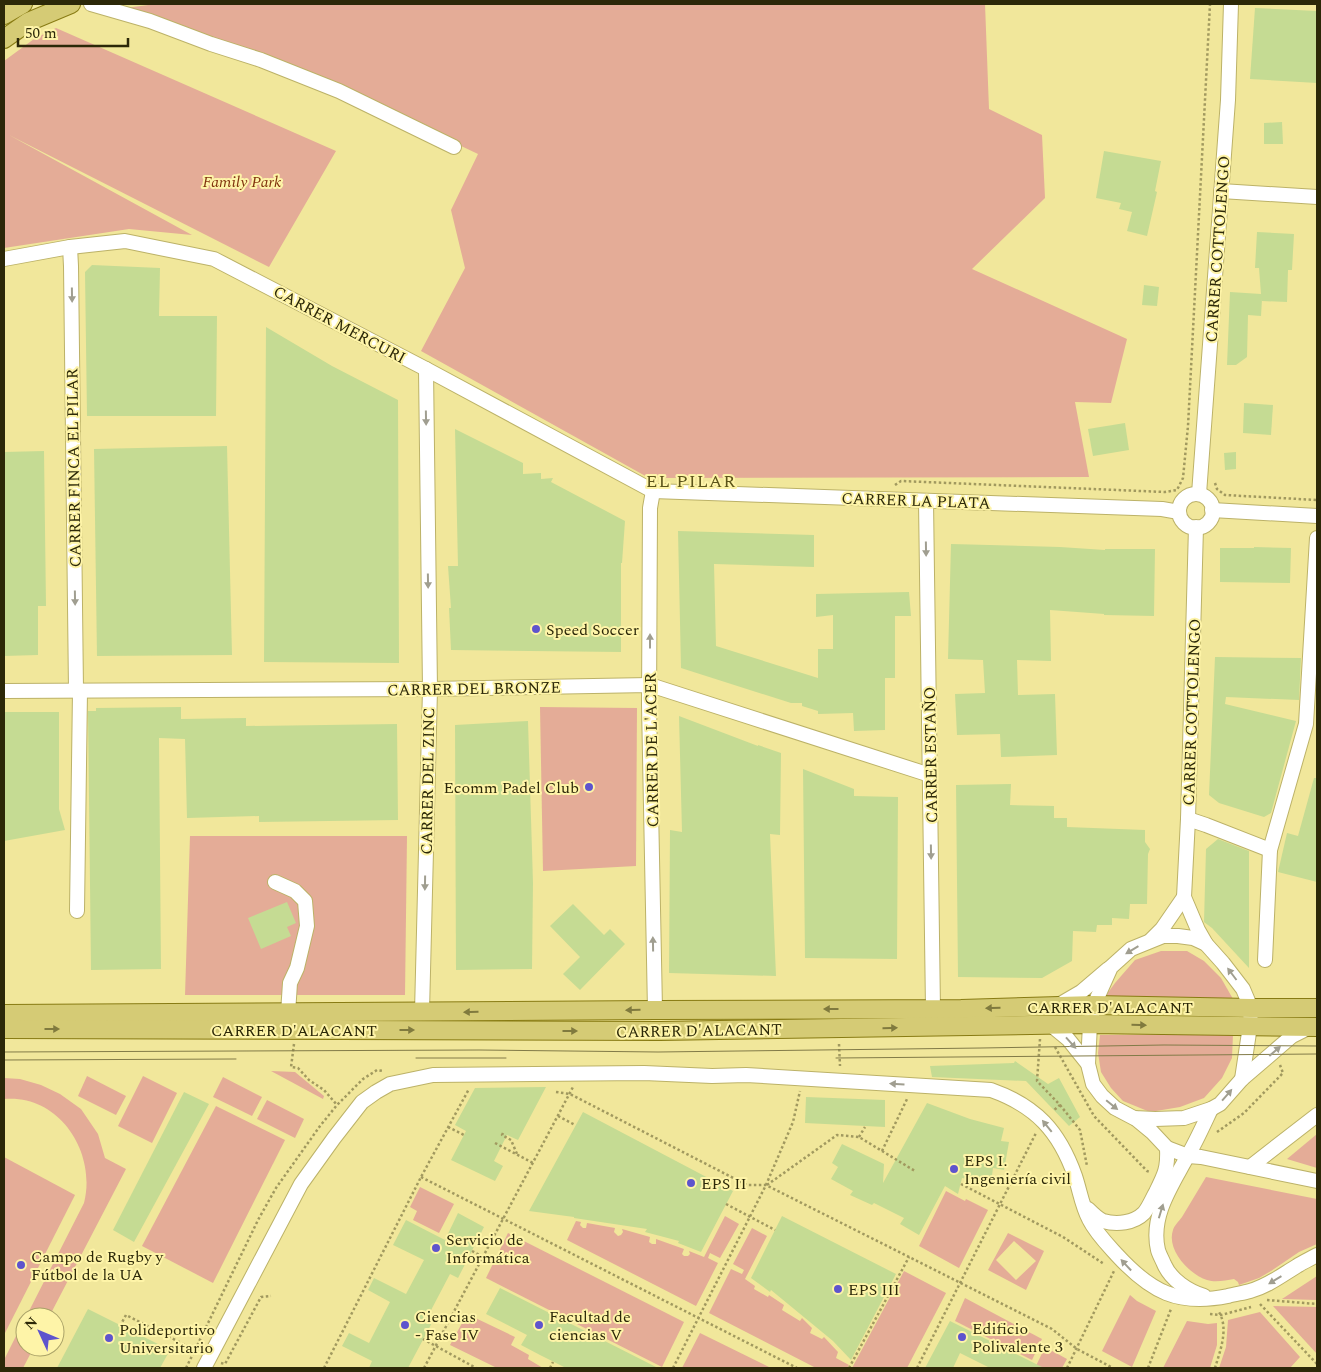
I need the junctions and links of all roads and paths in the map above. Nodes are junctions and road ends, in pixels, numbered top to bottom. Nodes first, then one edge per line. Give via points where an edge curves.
1 (24, 4) edge
2 (71, 4) edge
3 (91, 4) edge
4 (1210, 4) edge
5 (1231, 4) edge
6 (4, 15) edge
7 (4, 39) edge
8 (454, 147) dead end
9 (1221, 191) junction
10 (1317, 197) edge
11 (70, 247) junction
12 (4, 259) edge
13 (426, 369) junction
14 (1183, 478) junction
15 (1200, 478) junction
16 (886, 485) dead end
17 (653, 491) junction
18 (1199, 494) junction
19 (926, 500) junction
20 (1317, 500) edge
21 (1212, 510) junction
22 (1179, 512) junction
23 (1317, 516) edge
24 (1196, 527) junction
25 (1317, 538) edge
26 (650, 685) junction
27 (78, 690) junction
28 (430, 690) junction
29 (4, 691) edge
30 (930, 775) junction
31 (1188, 820) junction
32 (1270, 850) junction
33 (275, 882) dead end
34 (1184, 897) junction
35 (77, 911) dead end
36 (1150, 941) junction
37 (1206, 944) junction
38 (1265, 960) dead end
39 (1111, 967) junction
40 (1094, 1005) junction
41 (1056, 1006) junction
42 (1250, 1008) junction
43 (1317, 1008) edge
44 (933, 1009) junction
45 (655, 1010) junction
46 (422, 1012) junction
47 (288, 1013) junction
48 (4, 1014) edge
49 (1090, 1024) junction
50 (1250, 1026) junction
51 (1314, 1026) edge
52 (4, 1029) edge
53 (1046, 1033) junction
54 (294, 1039) dead end
55 (840, 1045) dead end
56 (1055, 1047) dead end
57 (1088, 1064) junction
58 (1279, 1064) dead end
59 (840, 1066) dead end
60 (384, 1072) dead end
61 (1242, 1079) junction
62 (801, 1086) dead end
63 (461, 1087) dead end
64 (556, 1092) dead end
65 (570, 1094) junction
66 (909, 1096) dead end
67 (337, 1105) junction
68 (1211, 1110) junction
69 (1317, 1114) edge
70 (558, 1116) junction
71 (1048, 1116) dead end
72 (1134, 1118) junction
73 (576, 1125) dead end
74 (448, 1127) junction
75 (865, 1127) dead end
76 (1039, 1128) dead end
77 (1216, 1132) dead end
78 (503, 1133) dead end
79 (464, 1135) dead end
80 (859, 1138) junction
81 (495, 1143) dead end
82 (1168, 1148) junction
83 (882, 1151) junction
84 (518, 1155) junction
85 (1188, 1156) junction
86 (533, 1163) junction
87 (1250, 1167) junction
88 (915, 1171) dead end
89 (1166, 1173) junction
90 (421, 1177) junction
91 (1317, 1182) edge
92 (961, 1184) dead end
93 (766, 1185) junction
94 (999, 1203) junction
95 (726, 1204) dead end
96 (1083, 1205) junction
97 (750, 1217) junction
98 (504, 1218) junction
99 (775, 1230) dead end
100 (472, 1251) dead end
101 (1317, 1255) edge
102 (483, 1257) junction
103 (909, 1257) junction
104 (1107, 1265) dead end
105 (1114, 1270) dead end
106 (960, 1283) junction
107 (271, 1296) dead end
108 (1267, 1300) dead end
109 (1216, 1304) junction
110 (1260, 1304) dead end
111 (1317, 1304) edge
112 (1171, 1310) dead end
113 (698, 1318) junction
114 (120, 1326) dead end
115 (423, 1339) dead end
116 (435, 1346) junction
117 (1076, 1349) junction
118 (553, 1362) dead end
119 (225, 1364) dead end
120 (1317, 1364) edge
121 (204, 1368) edge
122 (324, 1368) edge
123 (424, 1368) edge
124 (476, 1368) edge
125 (550, 1368) edge
126 (673, 1368) edge
127 (798, 1368) edge
128 (849, 1368) edge
129 (917, 1368) edge
130 (1067, 1368) edge
131 (1113, 1368) edge
132 (1148, 1368) edge
133 (1216, 1368) edge

1 - 6 main road
2 - 7 main road via 28,22
3 - 8 street via 261,60 339,91
4 - 14 path
5 - 9 street, CARRER COTTOLENGO
9 - 10 street
9 - 15 street, CARRER COTTOLENGO
11 - 12 street, CARRER MERCURI
11 - 13 street, CARRER MERCURI via 125,241 214,259
11 -> 27 street, CARRER FINCA EL PILAR
13 - 17 street, CARRER MERCURI
13 -> 28 street, CARRER DEL ZINC
14 - 15 path
14 - 16 path via 1177,490 1165,492 901,481 896,485
15 - 18 street, CARRER COTTOLENGO
15 - 20 path via 1212,478 1225,495
17 - 19 street, CARRER LA PLATA
26 -> 17 street, CARRER DE L'ACER via 650,508
18 - 21 street via 1208,500
18 - 22 street via 1185,498
19 - 22 street, CARRER LA PLATA
19 -> 30 street, CARRER ESTAÑO
21 - 23 street
21 - 24 street via 1210,520
22 - 24 street via 1186,524
24 - 31 street, CARRER COTTOLENGO
25 - 32 street via 1306,724
26 - 28 street, CARRER DEL BRONZE
26 - 30 street, CARRER DEL BRONZE
45 -> 26 street, CARRER DE L'ACER
27 - 28 street, CARRER DEL BRONZE
27 - 29 street, CARRER DEL BRONZE
27 - 35 street, CARRER FINCA EL PILAR
28 -> 46 street, CARRER DEL ZINC
30 -> 44 street, CARRER ESTAÑO
31 - 32 street
31 - 34 street, CARRER COTTOLENGO
32 - 38 street
33 - 47 street via 305,901 307,926 290,984
34 - 36 street
34 - 37 street
36 - 37 street via 1163,936 1178,936
36 -> 39 street via 1131,949
42 -> 37 street via 1243,989
39 - 40 street
39 - 41 street via 1081,992
40 - 41 main road, CARRER D'ALACANT
40 - 42 main road, CARRER D'ALACANT
40 - 49 street
41 -> 44 main road, CARRER D'ALACANT
42 - 43 main road, CARRER D'ALACANT
42 - 50 street
44 -> 45 main road, CARRER D'ALACANT
45 -> 46 main road, CARRER D'ALACANT
46 - 47 main road, CARRER D'ALACANT
47 - 48 main road, CARRER D'ALACANT
49 -> 50 main road
49 - 53 main road
49 - 57 street
50 - 51 main road
50 - 61 street
61 -> 51 street, CARRER D'ALACANT via 1292,1036
52 -> 53 main road, CARRER D'ALACANT
53 -> 57 street, CARRER D'ALACANT via 1068,1039
53 - 71 path via 1037,1081 1060,1105
54 - 67 path via 292,1067 298,1068
55 - 59 path
56 - 89 path via 1094,1116 1148,1171
57 -> 72 street, CARRER D'ALACANT via 1093,1084 1102,1096 1115,1108
58 - 77 path via 1282,1073 1244,1113
60 - 67 path via 376,1070 363,1079
68 -> 61 street, CARRER D'ALACANT
62 - 93 path via 793,1122
63 - 74 path via 470,1086
64 - 65 path
65 - 70 path
65 - 93 path via 747,1186
66 - 83 path
67 - 114 path via 276,1188 195,1350 126,1315
68 - 72 street, CARRER D'ALACANT via 1184,1118
68 - 85 street
69 - 87 street
70 - 73 path
70 - 86 path
72 - 82 street
74 - 79 path
74 - 90 path
75 - 80 path
76 - 94 path
78 - 84 path via 511,1140
80 - 83 path
80 - 93 path via 837,1135
81 - 84 path
82 - 85 street
82 - 89 street
83 - 88 path
84 - 86 path
85 - 87 street
109 -> 85 street via 1174,1279 1158,1251 1156,1234 1160,1212
86 - 98 path
87 - 91 street
89 - 96 street via 1148,1207 1135,1218 1122,1223 1102,1220
90 - 98 path
90 - 122 path
92 - 94 path
93 - 97 path
93 - 103 path
94 - 104 path
94 - 106 path
95 - 97 path
109 -> 96 street via 1165,1293 1131,1271 1090,1220
96 -> 121 street via 1065,1152 1044,1121 1009,1096 991,1090 644,1073 433,1075 390,1084 362,1102 301,1184
97 - 99 path
97 - 113 path
98 - 102 path
98 - 113 path
100 - 102 path
101 -> 109 street via 1271,1282
102 - 116 path
103 - 106 path
103 - 128 path
105 - 117 path
106 - 117 path via 1052,1329
106 - 129 path
107 - 119 path via 261,1297
108 - 111 path
109 - 133 path via 1223,1329
110 - 120 path
112 - 132 path
113 - 126 path
113 - 127 path
115 - 116 path
116 - 123 path
116 - 124 path
117 - 130 path
117 - 131 path
118 - 125 path

